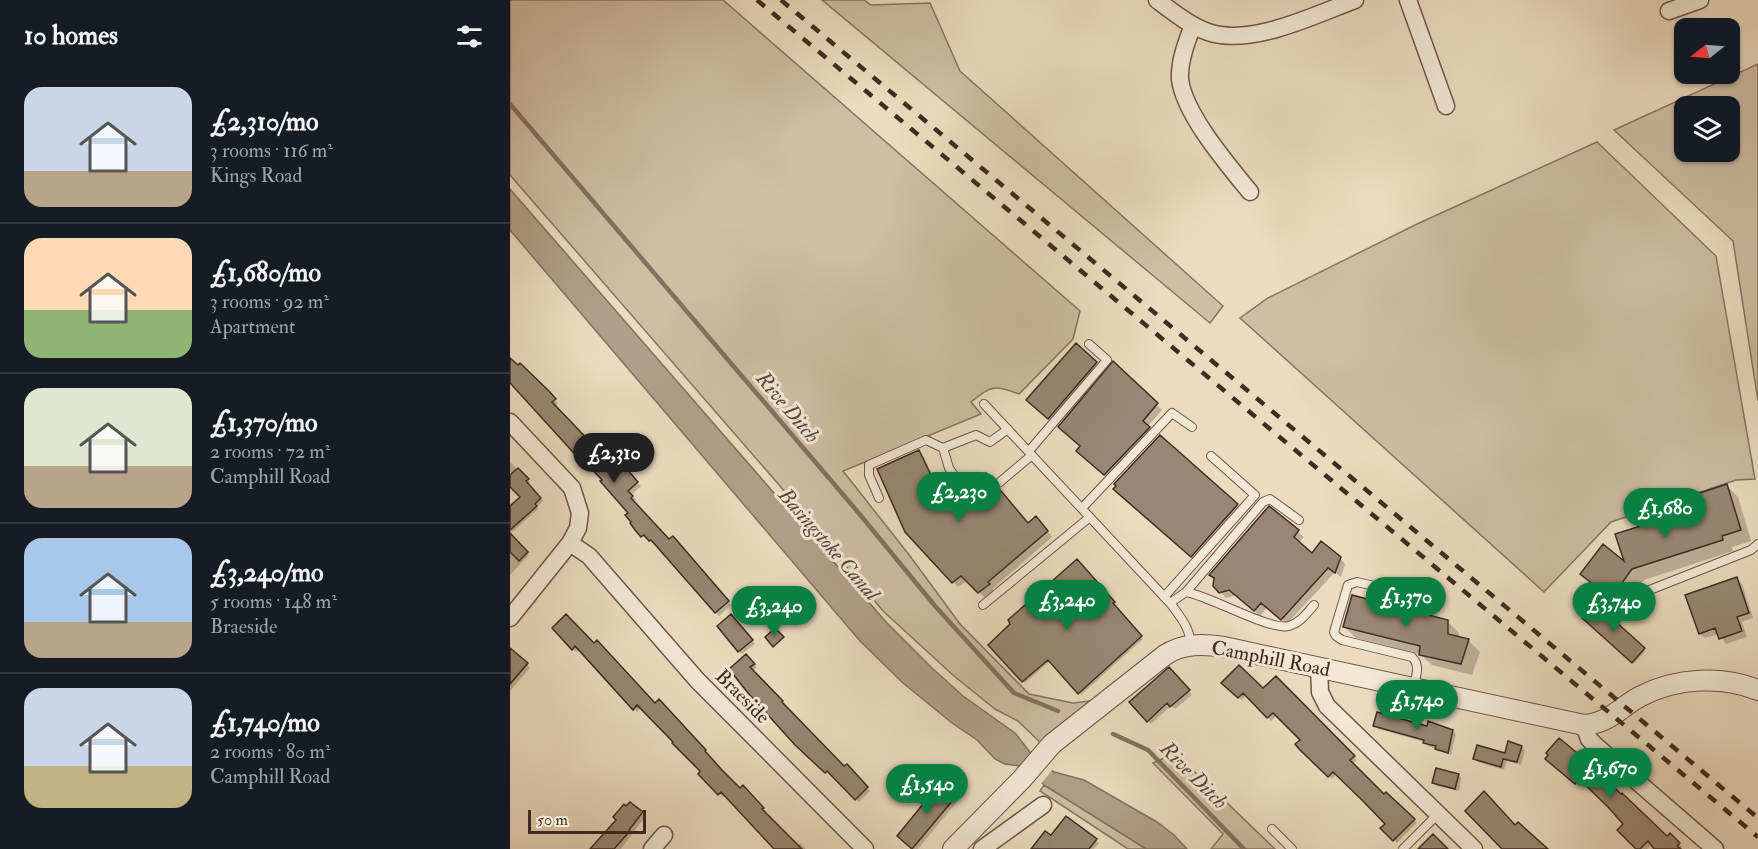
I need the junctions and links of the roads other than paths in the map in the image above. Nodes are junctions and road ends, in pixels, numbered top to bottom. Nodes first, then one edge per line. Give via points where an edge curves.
1 (1157, 0) edge
2 (1354, 0) edge
3 (1408, 0) edge
4 (1700, 0) edge
5 (1669, 11) dead end
6 (1193, 25) junction
7 (1446, 106) dead end
8 (1250, 192) dead end
9 (1089, 344) dead end
10 (984, 404) dead end
11 (514, 426) edge
12 (1192, 427) dead end
13 (1008, 429) junction
14 (943, 448) junction
15 (1030, 453) junction
16 (1211, 456) dead end
17 (1000, 482) dead end
18 (960, 484) dead end
19 (879, 498) dead end
20 (1082, 508) junction
21 (1090, 517) junction
22 (1299, 520) dead end
23 (570, 543) junction
24 (1758, 544) edge
25 (1383, 588) dead end
26 (1186, 592) junction
27 (1167, 600) junction
28 (1629, 604) dead end
29 (983, 605) dead end
30 (1314, 605) dead end
31 (510, 618) edge
32 (1191, 645) junction
33 (1319, 668) junction
34 (1413, 688) junction
35 (1758, 690) edge
36 (1584, 725) junction
37 (1043, 805) dead end
38 (1438, 814) junction
39 (1272, 829) dead end
40 (664, 835) dead end
41 (652, 849) edge
42 (866, 849) edge
43 (953, 849) edge
44 (982, 849) edge
45 (1292, 849) edge
46 (1404, 849) edge
47 (1474, 849) edge
48 (1715, 849) edge

1 - 6 street
2 - 6 street via 1269,31 1234,36
3 - 7 street
4 - 5 street
6 - 8 street via 1184,48 1180,78 1188,104 1217,152
9 - 15 lane via 1107,360
10 - 13 lane
11 - 23 street via 572,488 580,513
12 - 20 lane via 1172,412
13 - 14 lane via 990,442 976,435
13 - 15 lane
14 - 18 lane via 949,468
14 - 19 lane via 926,440 869,465
15 - 17 lane
15 - 20 lane
16 - 27 lane via 1255,495
20 - 21 lane
21 - 27 lane
21 - 29 lane
22 - 26 lane via 1270,499 1263,502
23 - 31 street
23 - 42 street, Braeside via 589,556 678,659
24 - 28 lane via 1642,593
25 - 34 lane via 1357,582 1348,585 1334,632 1342,640 1412,657 1418,668
26 - 27 lane
26 - 30 lane via 1283,627 1299,621
27 - 32 lane via 1185,623
32 - 33 street, Camphill Road via 1224,647
32 - 43 street, Camphill Road via 1165,655 1052,744
33 - 34 street, Camphill Road
33 - 38 street via 1320,692 1327,706
34 - 36 street, Camphill Road
35 - 36 street, Camphill Road via 1716,681 1684,683 1641,696 1607,720
36 - 48 street via 1589,739 1607,757
37 - 44 street
38 - 46 lane
38 - 47 street
39 - 45 lane
40 - 41 street

